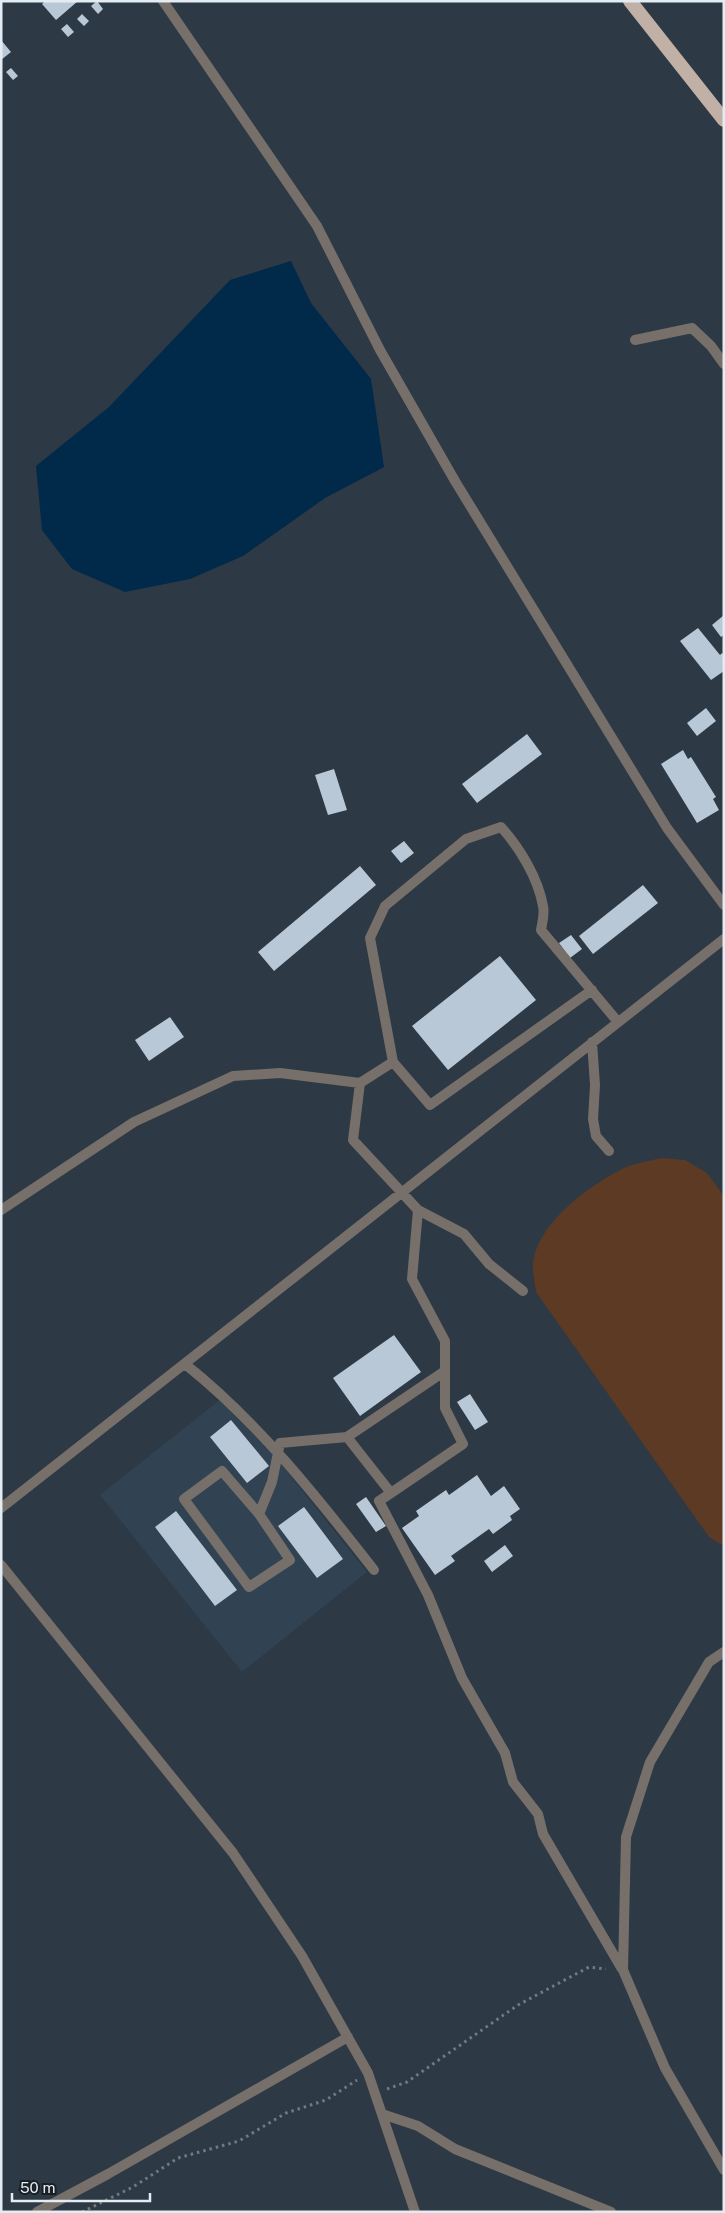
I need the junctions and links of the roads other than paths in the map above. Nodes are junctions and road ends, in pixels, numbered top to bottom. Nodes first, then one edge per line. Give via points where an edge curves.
1 (163, 1) edge
2 (630, 1) edge
3 (724, 120) edge
4 (634, 340) dead end
5 (724, 364) edge
6 (724, 906) edge
7 (724, 939) edge
8 (592, 990) junction
9 (618, 1022) junction
10 (592, 1042) junction
11 (393, 1062) junction
12 (360, 1083) junction
13 (609, 1151) dead end
14 (402, 1193) junction
15 (1, 1210) edge
16 (418, 1210) junction
17 (523, 1291) dead end
18 (185, 1364) junction
19 (445, 1371) junction
20 (346, 1437) junction
21 (278, 1454) junction
22 (391, 1493) junction
23 (1, 1508) edge
24 (259, 1514) junction
25 (1, 1565) edge
26 (374, 1570) dead end
27 (724, 1652) edge
28 (623, 1970) junction
29 (348, 2036) junction
30 (382, 2114) junction
31 (724, 2170) edge
32 (37, 2212) edge
33 (415, 2212) edge
34 (611, 2212) edge

1 - 6 lane via 317,226 380,350 455,481 667,828
2 - 3 highway
4 - 5 lane via 692,328
7 - 9 lane
8 - 9 lane
8 - 11 lane via 430,1105
8 - 11 lane via 542,930 544,908 531,873 512,839 501,827 466,839 386,906 370,938
9 - 10 lane
10 - 13 lane via 593,1119 596,1136
10 - 14 lane
11 - 12 lane
12 - 14 lane via 353,1140
12 - 15 lane via 280,1073 233,1076 134,1122
14 - 16 lane
14 - 18 lane
16 - 17 lane via 464,1234 489,1264
16 - 19 lane via 412,1279 446,1341
18 - 21 lane via 217,1390
18 - 23 lane
19 - 20 lane
19 - 22 lane via 445,1408 463,1444
20 - 21 lane via 280,1443
20 - 22 lane
21 - 24 lane via 272,1482
21 - 26 lane via 309,1487
22 - 28 lane via 379,1501 428,1595 462,1678 505,1753 513,1782 538,1814 543,1834
24 - 24 lane via 290,1560 249,1587 184,1498 222,1471
25 - 29 lane via 233,1853 302,1956
27 - 28 lane via 709,1662 650,1762 629,1828 626,1838
28 - 31 lane via 665,2068
29 - 30 lane via 368,2073
29 - 32 lane
30 - 33 lane
30 - 34 lane via 418,2126 455,2149

